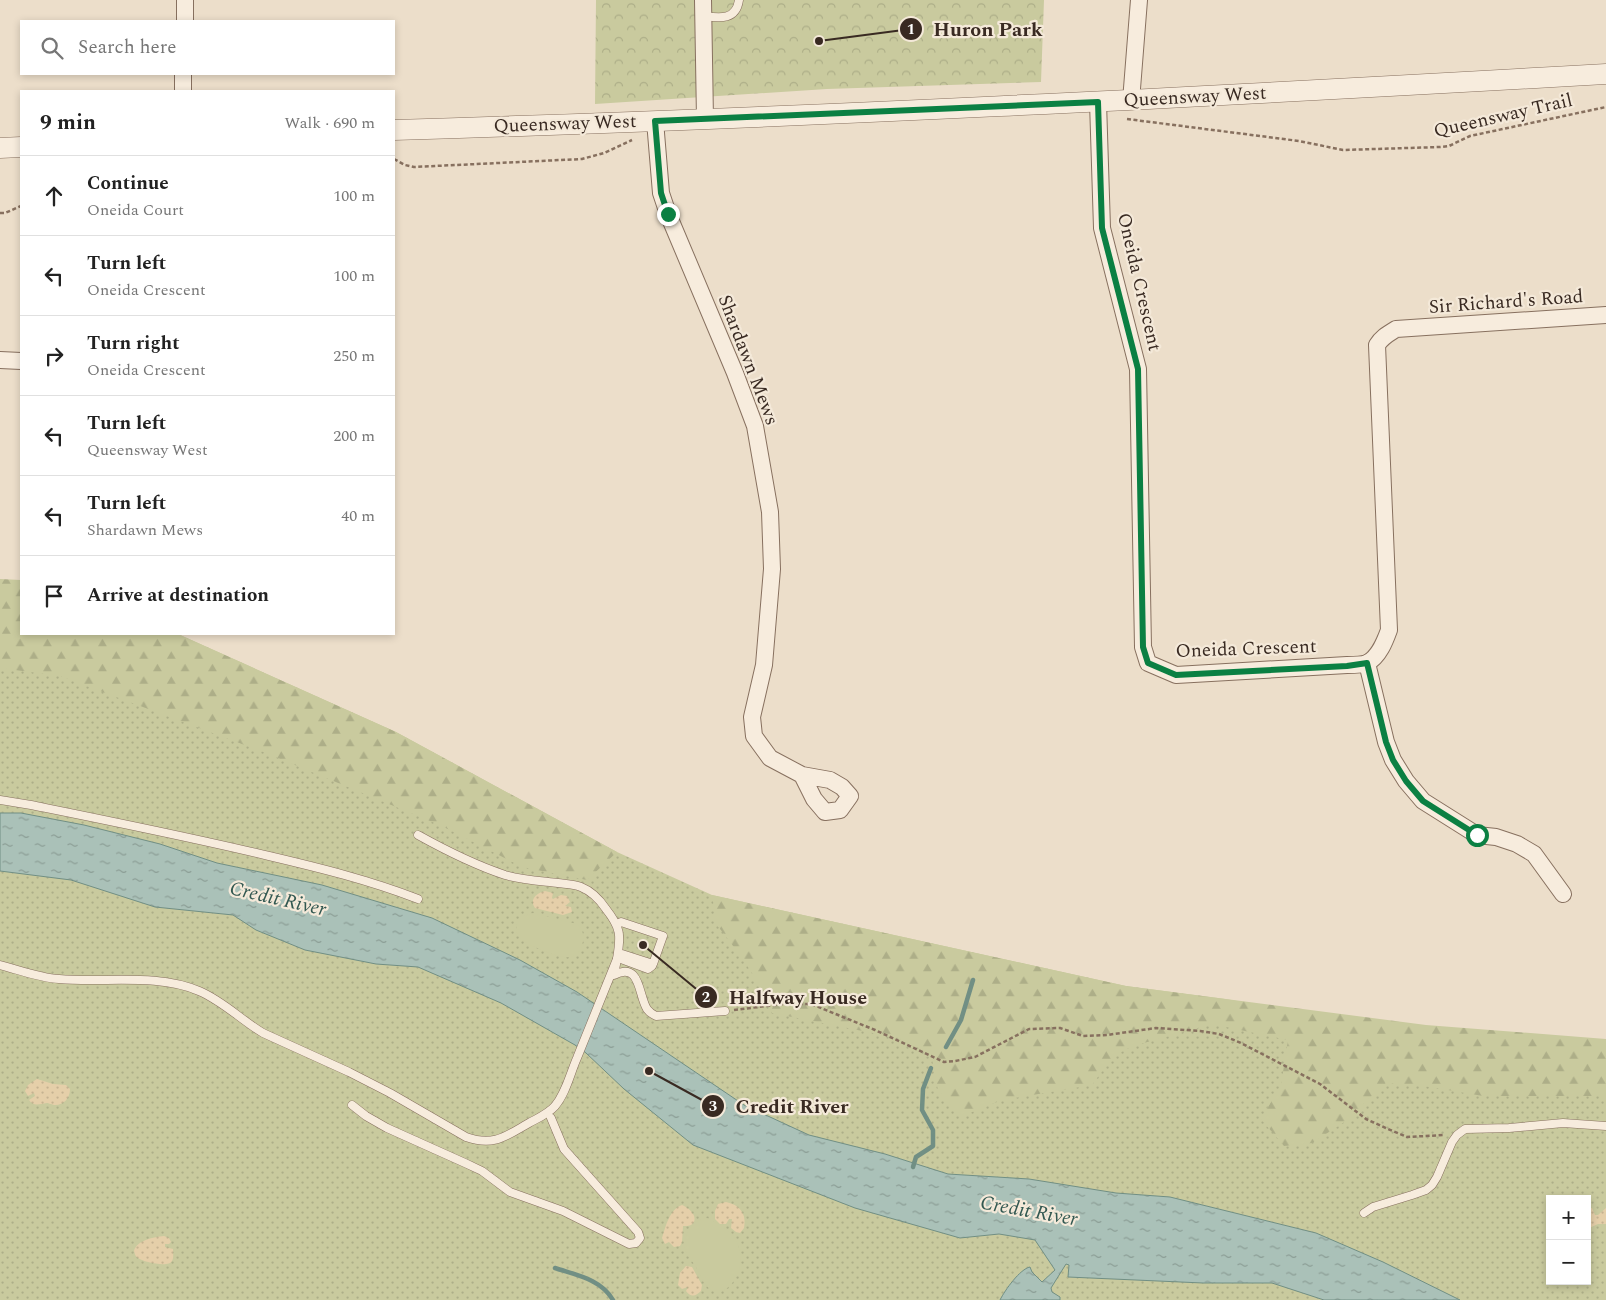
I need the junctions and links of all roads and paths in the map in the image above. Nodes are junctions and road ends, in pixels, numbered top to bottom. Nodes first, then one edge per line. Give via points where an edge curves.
1 (185, 0) edge
2 (739, 0) edge
3 (1139, 0) edge
4 (703, 8) edge
5 (185, 20) edge
6 (1606, 74) edge
7 (183, 75) edge
8 (183, 90) edge
9 (1098, 102) junction
10 (1606, 107) edge
11 (1127, 109) junction
12 (705, 119) junction
13 (655, 121) junction
14 (395, 130) edge
15 (636, 140) dead end
16 (20, 147) edge
17 (0, 148) edge
18 (395, 160) edge
19 (20, 206) edge
20 (0, 213) edge
21 (1606, 315) edge
22 (0, 360) edge
23 (20, 361) edge
24 (1367, 663) junction
25 (802, 775) dead end
26 (0, 800) edge
27 (418, 835) dead end
28 (1563, 894) dead end
29 (418, 899) dead end
30 (617, 924) junction
31 (617, 959) junction
32 (0, 965) edge
33 (652, 966) dead end
34 (725, 1011) joint
35 (352, 1105) dead end
36 (551, 1118) dead end
37 (1606, 1126) edge
38 (1465, 1129) junction
39 (1364, 1214) dead end

1 - 5 street
2 - 4 lane via 738,7 720,19
3 - 11 street
4 - 12 street
6 - 11 street, Queensway West
7 - 8 street
9 - 11 street, Queensway West
9 - 12 street, Queensway West
9 - 24 street, Oneida Crescent via 1102,228 1138,369 1143,647 1148,663 1176,675
10 - 11 path, Queensway Trail via 1470,136 1440,148 1343,150
12 - 13 street, Queensway West
13 - 14 street, Queensway West
13 - 25 street, Shardawn Mews via 661,193 755,426 770,512 772,569 764,665 752,717 754,736 770,758
15 - 18 path via 582,159 414,166
16 - 17 street
19 - 20 path
21 - 24 street, Sir Richard's Road via 1396,329 1377,345 1389,630 1379,650
22 - 23 street
24 - 28 street via 1386,742 1406,781 1423,801 1477,835 1517,844 1534,854
26 - 29 lane via 230,846 341,873
27 - 30 lane via 506,875 579,886 594,895
30 - 31 lane via 620,940
30 - 33 lane via 621,922 663,936 654,964 622,954 621,959 648,969
31 - 32 lane via 572,1074 556,1105 548,1113 500,1139 488,1142 466,1137 390,1093 263,1033 219,1001 198,991 178,984 152,981 58,979
31 - 34 lane via 614,974 628,972 636,977 646,1007 656,1016
34 - 38 path via 811,1004 944,1062 975,1057 1029,1029 1060,1028 1083,1036 1156,1028 1200,1031 1241,1043 1320,1084 1366,1119 1407,1137 1450,1135
35 - 36 lane via 387,1128 482,1171 510,1192 563,1211 628,1244 636,1244 640,1238 638,1232 564,1149
37 - 38 lane via 1563,1123
38 - 39 lane via 1452,1142 1432,1185 1426,1190 1378,1205

